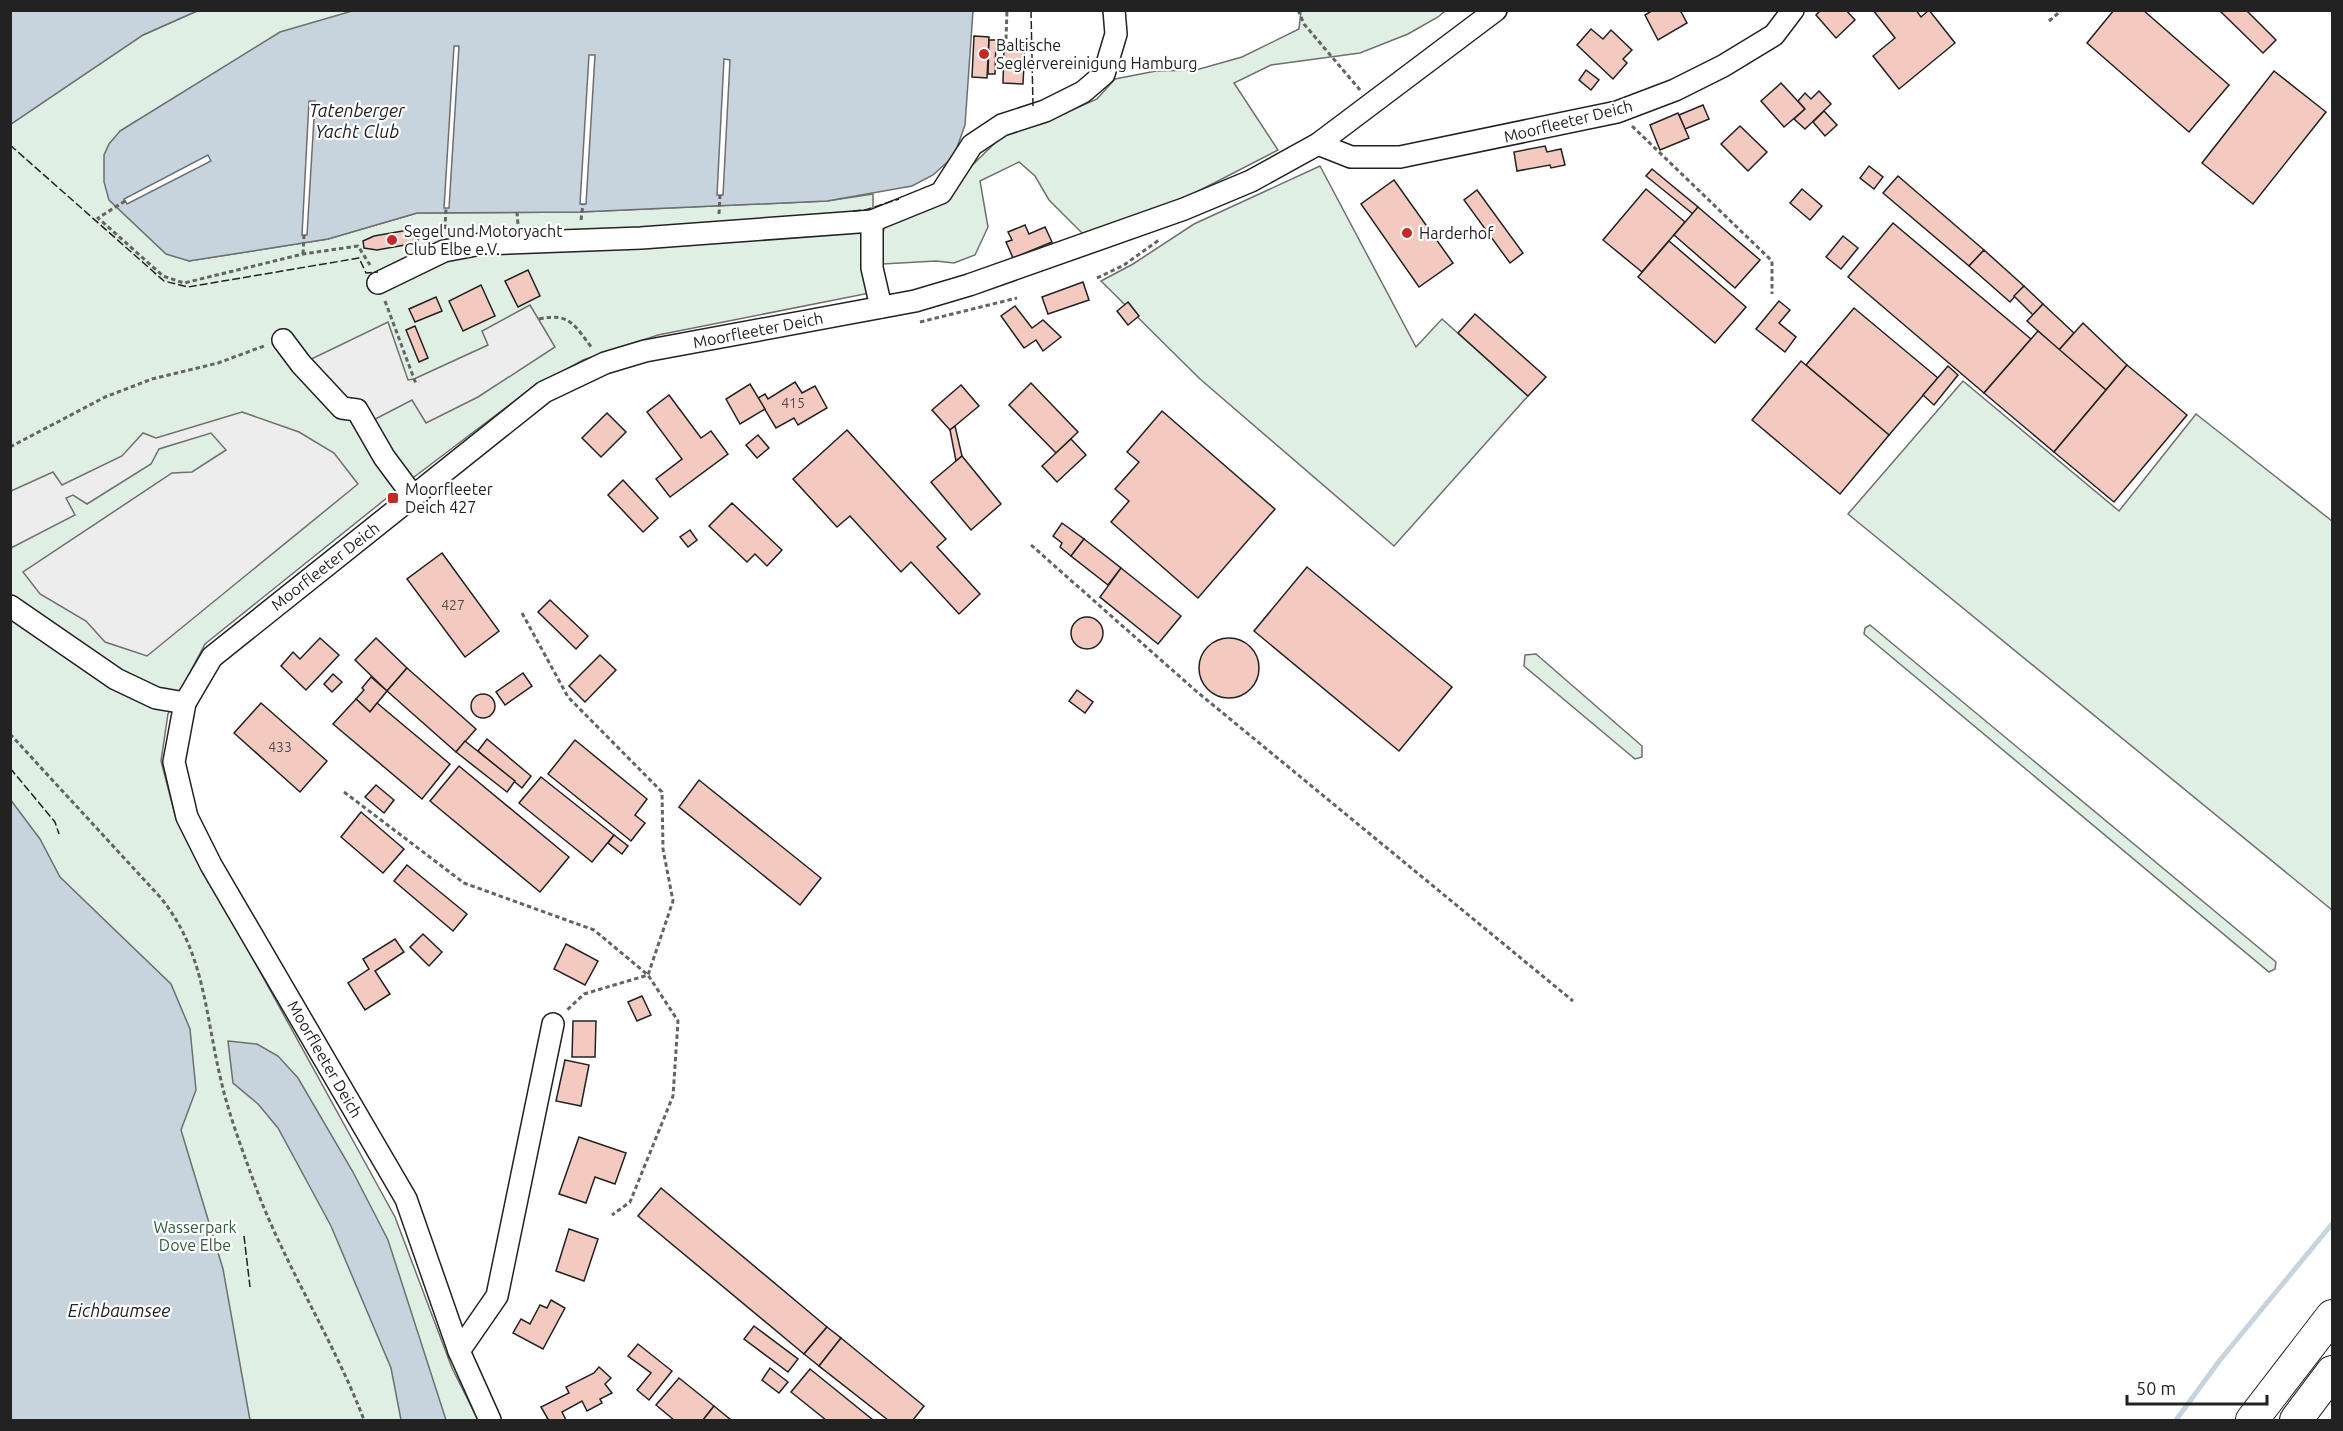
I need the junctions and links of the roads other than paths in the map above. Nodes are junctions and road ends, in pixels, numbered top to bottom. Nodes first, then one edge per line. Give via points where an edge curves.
1 (1114, 10) edge
2 (1496, 10) edge
3 (1793, 10) edge
4 (1318, 144) junction
5 (872, 221) junction
6 (378, 283) road end
7 (881, 307) junction
8 (283, 339) road end
9 (413, 496) junction
10 (10, 606) edge
11 (184, 703) junction
12 (553, 1024) road end
13 (2332, 1316) edge
14 (459, 1351) junction
15 (2332, 1372) edge
16 (490, 1420) edge
17 (2252, 1420) edge
18 (2296, 1420) edge

1 - 5 street via 1116,34 1104,74 1083,92 1046,111 1002,125 972,145 940,193
2 - 4 street, Moorfleeter Deich
3 - 4 street, Moorfleeter Deich via 1774,35 1723,66 1617,112 1401,157 1351,157
4 - 7 street, Moorfleeter Deich via 1251,181 1184,209 969,285
5 - 6 street via 641,238 481,244 444,251
5 - 7 street via 872,268
7 - 9 street, Moorfleeter Deich via 645,351 605,363 544,392
8 - 9 street via 342,408 357,410 384,457
9 - 11 street, Moorfleeter Deich via 212,657
10 - 11 street via 116,679 156,698
11 - 14 street, Moorfleeter Deich via 174,762 187,817 211,865 406,1199
12 - 14 street via 497,1296
13 - 17 highway
14 - 16 street, Moorfleeter Deich
15 - 18 highway

